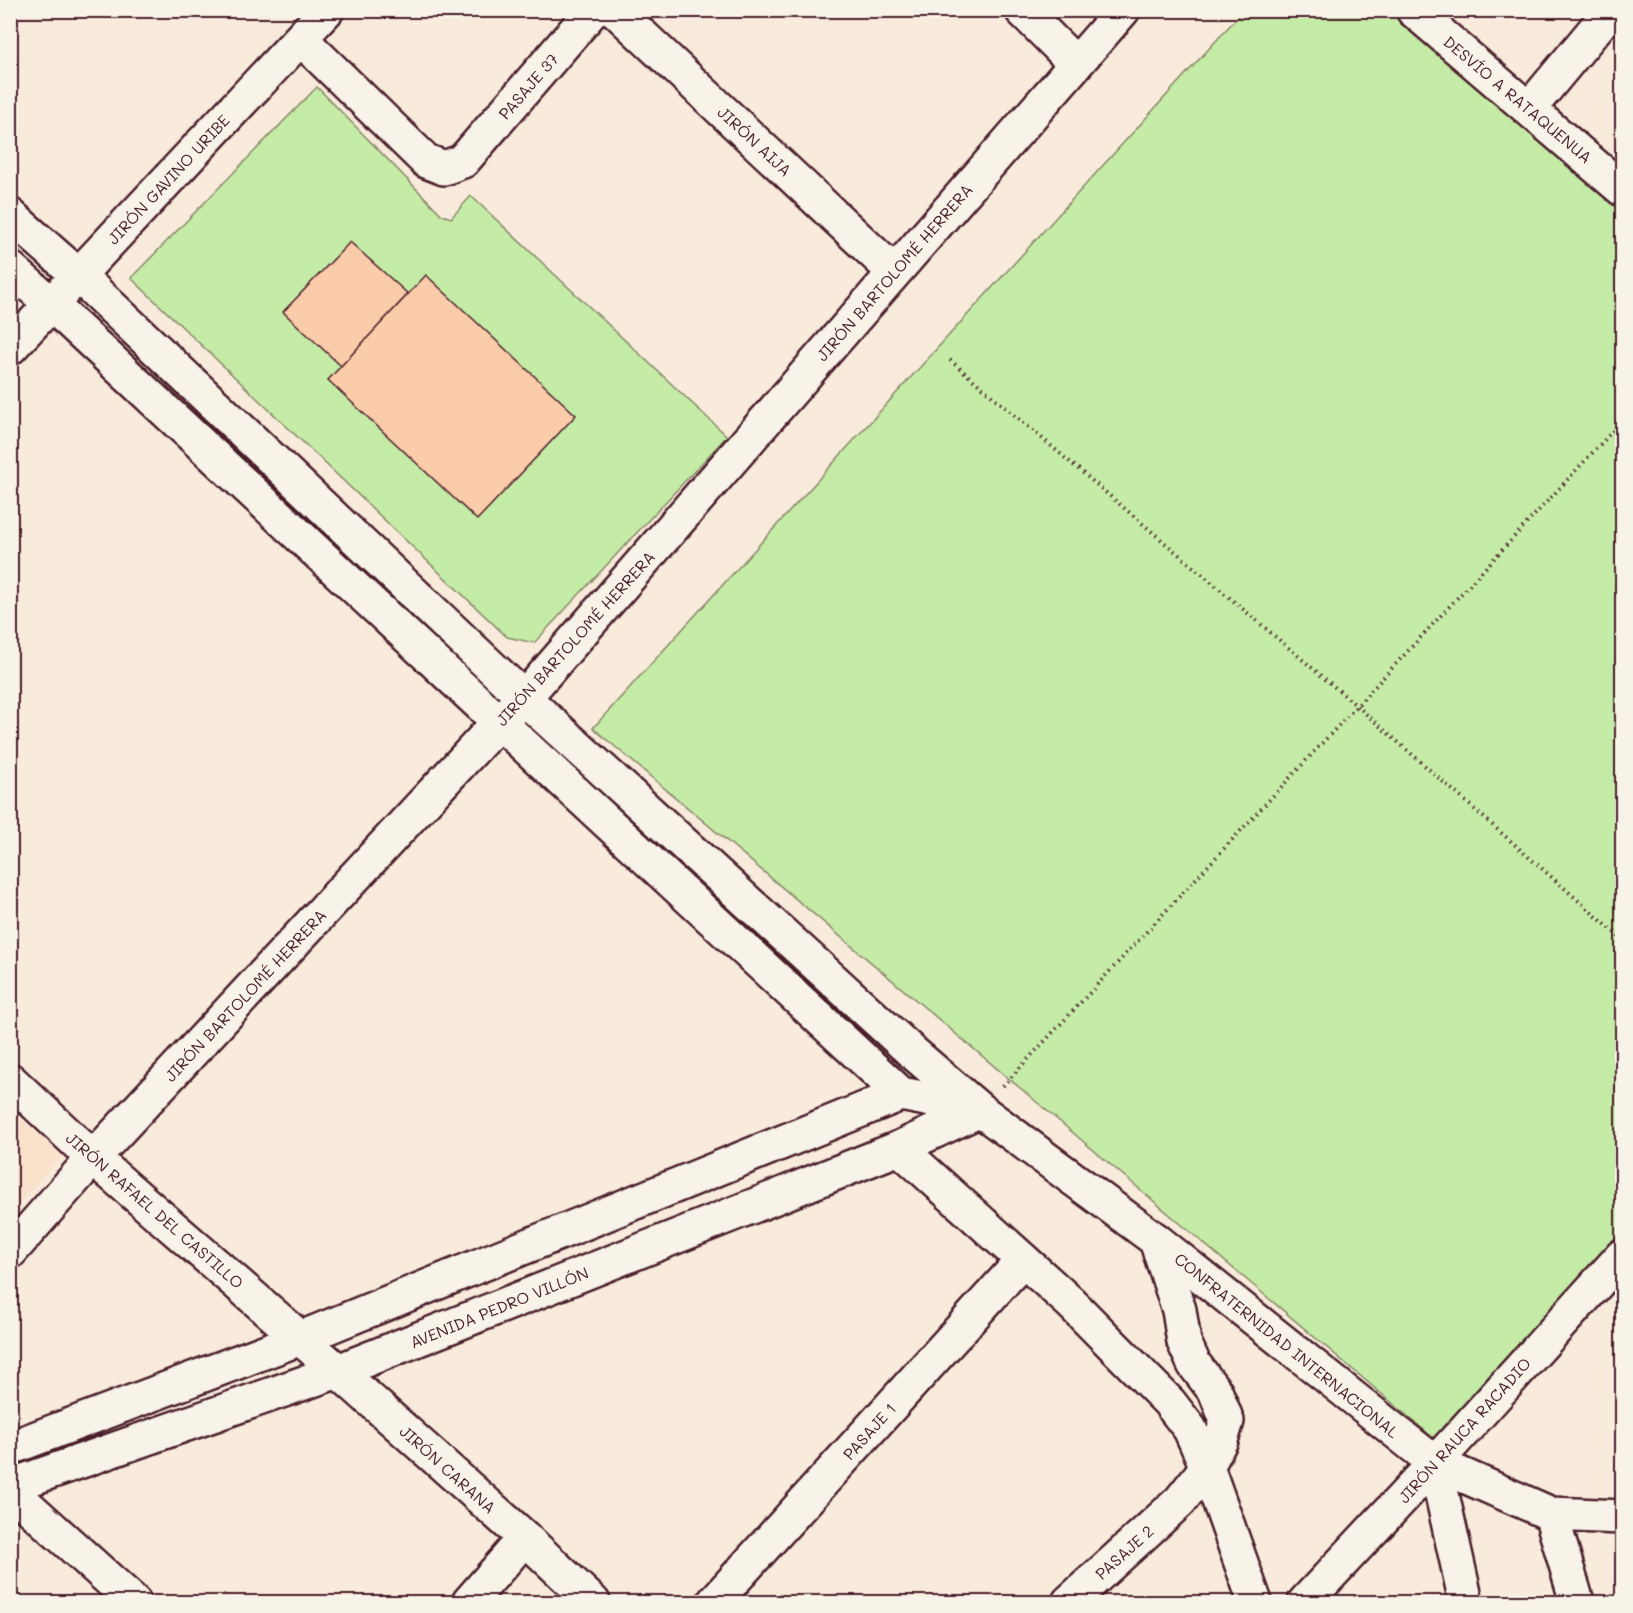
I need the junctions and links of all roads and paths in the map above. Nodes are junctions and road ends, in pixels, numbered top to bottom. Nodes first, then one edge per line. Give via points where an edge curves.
1 (327, 10) edge
2 (593, 10) edge
3 (615, 10) edge
4 (1022, 10) edge
5 (1123, 10) edge
6 (1413, 10) edge
7 (1611, 10) edge
8 (301, 39) junction
9 (1076, 64) junction
10 (1529, 109) junction
11 (1623, 189) edge
12 (10, 215) edge
13 (10, 268) edge
14 (894, 272) junction
15 (78, 275) junction
16 (51, 304) junction
17 (10, 348) edge
18 (950, 360) dead end
19 (1623, 421) edge
20 (524, 698) junction
21 (1357, 706) junction
22 (499, 722) junction
23 (1623, 939) edge
24 (10, 1080) edge
25 (901, 1094) junction
26 (980, 1110) junction
27 (899, 1148) junction
28 (93, 1158) junction
29 (1156, 1240) junction
30 (10, 1252) edge
31 (1623, 1256) edge
32 (1023, 1260) junction
33 (301, 1338) junction
34 (338, 1371) junction
35 (10, 1448) edge
36 (1435, 1463) junction
37 (1208, 1467) junction
38 (10, 1488) edge
39 (1551, 1514) junction
40 (1623, 1517) edge
41 (525, 1538) junction
42 (134, 1602) edge
43 (469, 1602) edge
44 (593, 1602) edge
45 (714, 1602) edge
46 (1069, 1602) edge
47 (1255, 1602) edge
48 (1305, 1602) edge
49 (1466, 1602) edge
50 (1577, 1602) edge

1 - 8 street, JIRÓN GAVINO URIBE
2 - 8 street, PASAJE 37 via 463,161 444,168 426,161
3 - 14 street, JIRÓN AIJA
4 - 9 street
5 - 9 street, JIRÓN BARTOLOMÉ HERRERA
6 - 10 street, DESVÍO A RATAQUENUA
7 - 10 street
8 - 15 street, JIRÓN GAVINO URIBE
9 - 14 street, JIRÓN BARTOLOMÉ HERRERA
10 - 11 street, DESVÍO A RATAQUENUA
12 - 15 street, CONFRATERNIDAD INTERNACIONAL
13 - 16 street
14 - 20 street, JIRÓN BARTOLOMÉ HERRERA
15 - 16 street, JIRÓN GAVINO URIBE
15 - 20 street, CONFRATERNIDAD INTERNACIONAL
16 - 17 street, JIRÓN GAVINO URIBE
16 - 22 street
18 - 21 path
19 - 21 path
20 - 22 street, JIRÓN BARTOLOMÉ HERRERA
20 - 26 street, CONFRATERNIDAD INTERNACIONAL
21 - 23 path
21 - 26 path
22 - 25 street
22 - 28 street, JIRÓN BARTOLOMÉ HERRERA
24 - 28 street, JIRÓN RAFAEL DEL CASTILLO
25 - 26 street
25 - 33 street
26 - 27 street, AVENIDA PEDRO VILLÓN
26 - 29 street, CONFRATERNIDAD INTERNACIONAL
27 - 32 street
27 - 34 street, AVENIDA PEDRO VILLÓN
28 - 30 street, JIRÓN BARTOLOMÉ HERRERA
28 - 33 street, JIRÓN RAFAEL DEL CASTILLO
29 - 36 street, CONFRATERNIDAD INTERNACIONAL
29 - 37 street, PASAJE 2 via 1179,1310 1184,1342 1194,1364 1216,1393 1227,1421
31 - 36 street, JIRÓN RAUCA RACADIO
32 - 37 street via 1169,1402 1190,1429
32 - 45 street, PASAJE 1
33 - 34 street, JIRÓN CARANA
33 - 35 street
34 - 38 street, AVENIDA PEDRO VILLÓN
34 - 41 street, JIRÓN CARANA
36 - 39 street, CONFRATERNIDAD INTERNACIONAL
36 - 48 street, JIRÓN RAUCA RACADIO
36 - 49 street
37 - 46 street, PASAJE 2 via 1180,1501
37 - 47 street
38 - 42 street
39 - 40 street, CONFRATERNIDAD INTERNACIONAL
39 - 50 street
41 - 43 street
41 - 44 street, JIRÓN CARANA

